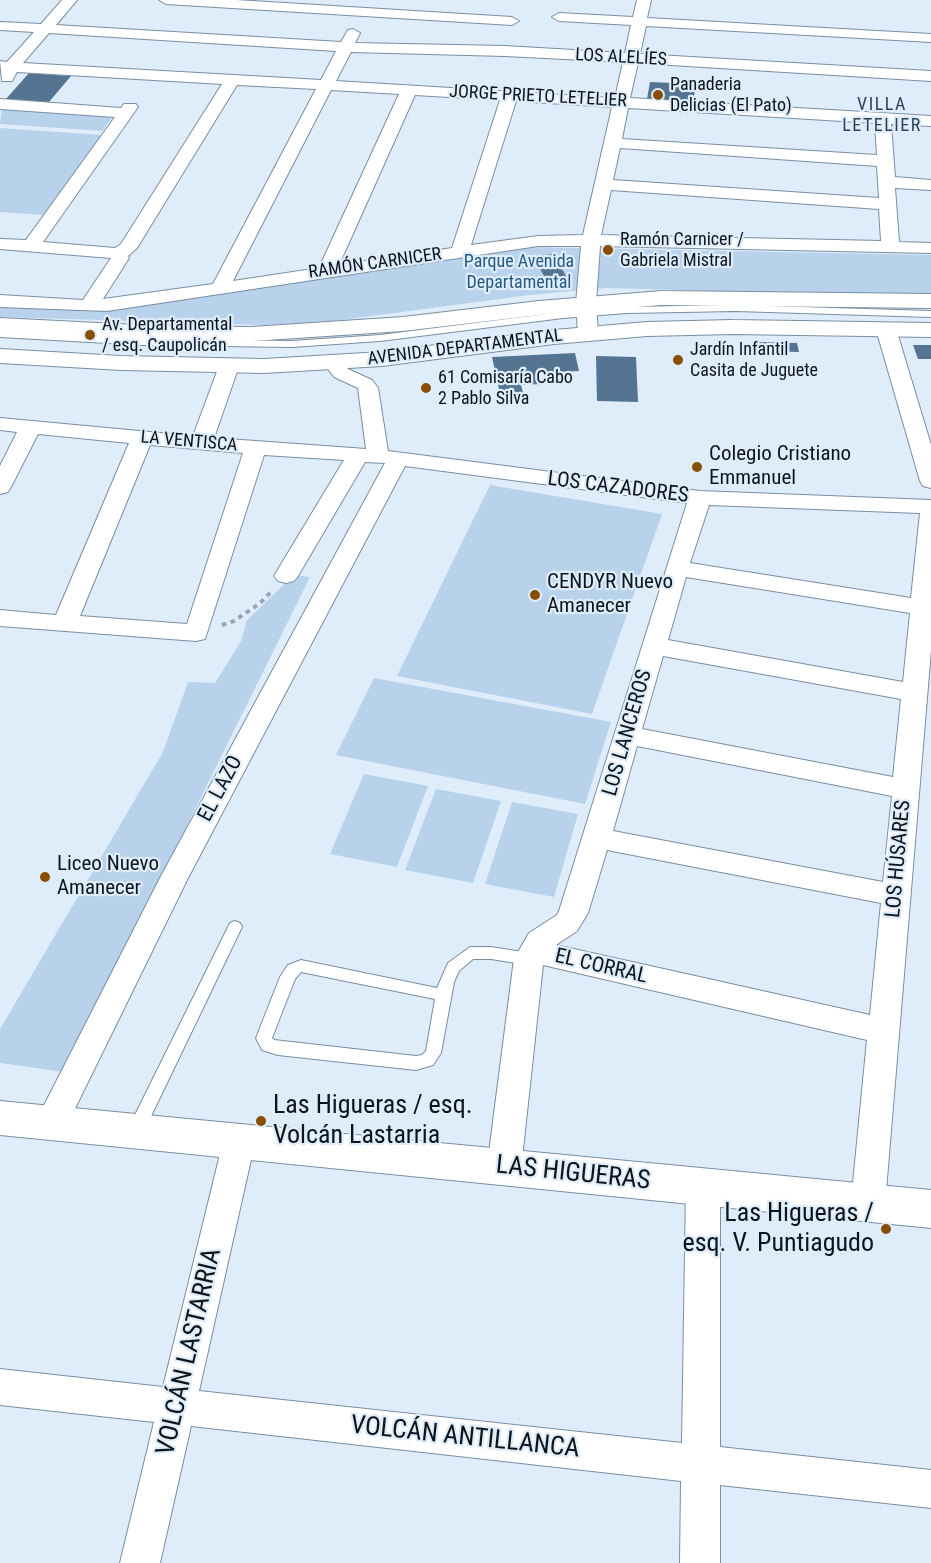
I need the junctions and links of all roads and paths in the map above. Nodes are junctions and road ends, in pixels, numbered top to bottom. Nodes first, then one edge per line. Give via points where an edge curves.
1 (70, 0) edge
2 (166, 0) edge
3 (644, 0) edge
4 (368, 6) edge
5 (559, 17) dead end
6 (512, 21) dead end
7 (639, 21) junction
8 (0, 26) edge
9 (45, 28) junction
10 (931, 38) edge
11 (346, 47) junction
12 (631, 59) junction
13 (6, 66) edge
14 (931, 76) edge
15 (232, 80) junction
16 (325, 86) junction
17 (409, 90) junction
18 (0, 92) edge
19 (510, 95) junction
20 (621, 102) junction
21 (0, 104) edge
22 (883, 118) junction
23 (931, 121) edge
24 (612, 143) junction
25 (885, 161) junction
26 (886, 182) junction
27 (603, 184) junction
28 (931, 185) edge
29 (887, 204) junction
30 (591, 240) junction
31 (0, 244) edge
32 (31, 246) junction
33 (890, 247) junction
34 (931, 249) edge
35 (460, 252) junction
36 (118, 254) junction
37 (327, 271) junction
38 (220, 288) junction
39 (0, 301) edge
40 (931, 301) edge
41 (89, 306) junction
42 (931, 314) edge
43 (587, 317) junction
44 (931, 321) edge
45 (0, 325) edge
46 (886, 329) junction
47 (931, 330) edge
48 (0, 334) edge
49 (0, 343) edge
50 (0, 356) edge
51 (333, 363) junction
52 (229, 366) junction
53 (0, 424) edge
54 (31, 426) junction
55 (142, 438) junction
56 (201, 443) junction
57 (255, 448) junction
58 (378, 456) junction
59 (931, 481) edge
60 (0, 487) edge
61 (700, 498) junction
62 (931, 507) edge
63 (931, 514) edge
64 (677, 568) junction
65 (286, 576) joint
66 (922, 607) junction
67 (0, 618) edge
68 (65, 623) junction
69 (196, 633) junction
70 (654, 646) junction
71 (914, 693) junction
72 (627, 735) junction
73 (905, 789) junction
74 (597, 838) junction
75 (896, 895) junction
76 (235, 927) dead end
77 (530, 955) junction
78 (444, 995) junction
79 (884, 1031) junction
80 (0, 1118) edge
81 (51, 1124) junction
82 (135, 1132) junction
83 (239, 1142) junction
84 (504, 1168) junction
85 (703, 1187) junction
86 (868, 1203) junction
87 (931, 1209) edge
88 (0, 1387) edge
89 (177, 1406) junction
90 (701, 1464) junction
91 (931, 1489) edge
92 (140, 1563) edge
93 (700, 1563) edge

1 - 9 street
2 - 4 street
3 - 7 street
4 - 6 street
4 - 11 street
5 - 7 street
7 - 10 street
7 - 12 street
8 - 9 street, LOS ALELÍES
9 - 11 street, LOS ALELÍES
9 - 13 street
11 - 12 street, LOS ALELÍES
11 - 16 street
12 - 14 street, LOS ALELÍES
12 - 20 street
13 - 15 street, JORGE PRIETO LETELIER
13 - 18 street
15 - 16 street, JORGE PRIETO LETELIER
15 - 36 street via 128,248
16 - 17 street, JORGE PRIETO LETELIER
16 - 38 street
17 - 19 street, JORGE PRIETO LETELIER
17 - 37 street
19 - 20 street, JORGE PRIETO LETELIER
19 - 35 street
20 - 22 street, JORGE PRIETO LETELIER
20 - 24 street
21 - 32 street via 128,110
22 - 23 street, JORGE PRIETO LETELIER
22 - 25 street
24 - 25 street
24 - 27 street
25 - 26 street
26 - 28 street
26 - 29 street
27 - 29 street
27 - 30 street
29 - 33 street
30 - 33 street, RAMÓN CARNICER
30 - 35 street, RAMÓN CARNICER via 526,242
30 - 43 street
31 - 32 street
32 - 36 street
33 - 34 street, RAMÓN CARNICER
35 - 37 street, RAMÓN CARNICER
36 - 41 street via 120,258
37 - 38 street, RAMÓN CARNICER
38 - 41 street, RAMÓN CARNICER
39 - 41 street, RAMÓN CARNICER
40 - 43 main road, AVENIDA DEPARTAMENTAL via 661,298
42 - 43 lane via 675,308
43 - 44 lane
43 - 45 main road, AVENIDA DEPARTAMENTAL via 278,333 157,333
43 - 46 main road, AVENIDA DEPARTAMENTAL via 685,327
43 - 48 lane via 292,344 144,342
43 - 49 lane via 392,344 318,350 202,352
43 - 51 main road, AVENIDA DEPARTAMENTAL
46 - 47 main road, AVENIDA DEPARTAMENTAL
46 - 59 street
50 - 52 main road, AVENIDA DEPARTAMENTAL
51 - 52 main road, AVENIDA DEPARTAMENTAL
51 - 58 street via 341,373 368,388
52 - 56 street
53 - 54 street, LA VENTISCA
54 - 55 street, LA VENTISCA
54 - 60 street
55 - 56 street, LA VENTISCA
55 - 68 street
56 - 57 street, LA VENTISCA
57 - 58 street, LA VENTISCA
57 - 69 street
58 - 61 street, LOS CAZADORES
58 - 65 street
58 - 81 street, EL LAZO
61 - 62 street, LOS CAZADORES
61 - 64 street, LOS LANCEROS
63 - 66 street, LOS HÚSARES
64 - 66 street
64 - 70 street, LOS LANCEROS
65 - 69 path via 259,604 234,621
66 - 71 street, LOS HÚSARES
67 - 68 street
68 - 69 street
70 - 71 street
70 - 72 street, LOS LANCEROS
71 - 73 street, LOS HÚSARES
72 - 73 street
72 - 74 street, LOS LANCEROS
73 - 75 street, LOS HÚSARES
74 - 75 street
74 - 77 street, LOS LANCEROS via 567,924 539,941
75 - 79 street, LOS HÚSARES
76 - 82 lane
77 - 78 lane via 470,953 453,967
77 - 79 street, EL CORRAL
77 - 84 street, EL CORRAL
78 - 78 lane via 433,1053 416,1063 278,1049 268,1045 264,1038 288,976 301,966
79 - 86 street, LOS HÚSARES
80 - 81 main road, LAS HIGUERAS
81 - 82 main road, LAS HIGUERAS
82 - 83 main road, LAS HIGUERAS
83 - 84 main road, LAS HIGUERAS
83 - 89 street, VOLCÁN LASTARRIA
84 - 85 main road, LAS HIGUERAS
85 - 86 main road, LAS HIGUERAS
85 - 90 street
86 - 87 main road, LAS HIGUERAS
88 - 89 street, VOLCÁN ANTILLANCA
89 - 90 street, VOLCÁN ANTILLANCA
89 - 92 street, VOLCÁN LASTARRIA
90 - 91 street, VOLCÁN ANTILLANCA
90 - 93 street

